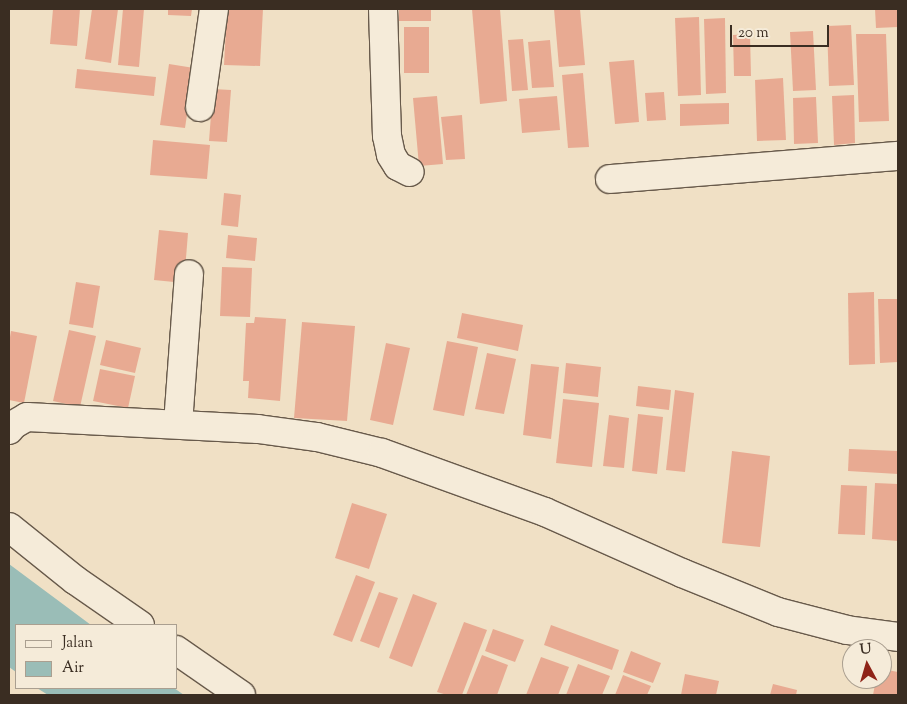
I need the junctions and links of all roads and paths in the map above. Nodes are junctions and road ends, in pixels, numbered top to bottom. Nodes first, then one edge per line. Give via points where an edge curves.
1 (214, 9) edge
2 (383, 9) edge
3 (200, 107) dead end
4 (898, 156) edge
5 (410, 172) dead end
6 (610, 179) dead end
7 (189, 274) dead end
8 (178, 424) junction
9 (9, 430) edge
10 (9, 527) edge
11 (139, 624) edge
12 (898, 637) edge
13 (178, 651) edge
14 (241, 695) edge

1 - 3 street
2 - 5 street via 387,136 391,155 398,166
4 - 6 street
7 - 8 street
8 - 9 street via 28,417
8 - 12 street via 317,437 382,453 545,512 682,574 778,612 847,630
10 - 11 street via 75,580
13 - 14 street

